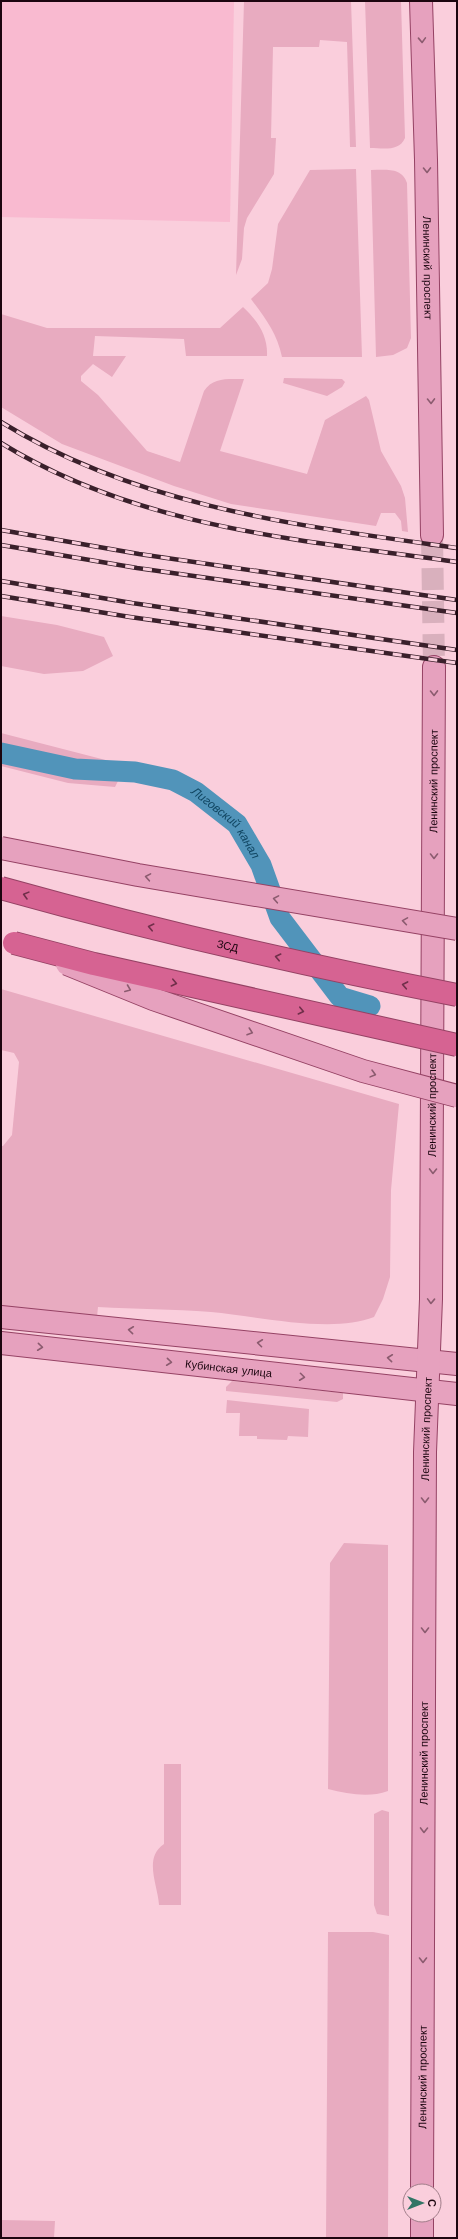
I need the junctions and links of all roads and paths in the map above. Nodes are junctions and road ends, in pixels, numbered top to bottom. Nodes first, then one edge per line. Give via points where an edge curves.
1 (421, 1) edge
2 (432, 535) tunnel mouth
3 (434, 667) tunnel mouth
4 (1, 848) edge
5 (1, 888) edge
6 (457, 929) edge
7 (14, 943) joint
8 (457, 995) edge
9 (457, 1045) edge
10 (457, 1096) edge
11 (1, 1317) edge
12 (1, 1343) edge
13 (428, 1361) junction
14 (457, 1364) edge
15 (427, 1391) junction
16 (457, 1394) edge
17 (422, 2183) edge
18 (422, 2223) edge
19 (422, 2238) edge

1 -> 2 main road, Ленинский проспект
3 -> 13 main road, Ленинский проспект via 433,1118
6 -> 4 main road, bridge via 145,876
8 -> 5 highway, ЗСД, bridge via 378,980 119,920
7 -> 9 highway, bridge via 109,968
7 -> 10 main road, bridge via 168,1004 363,1071
13 -> 11 main road
12 -> 15 main road, Кубинская улица
13 - 14 main road
13 - 15 main road, Ленинский проспект
15 - 16 main road, Кубинская улица
15 -> 17 main road, Ленинский проспект
18 - 19 main road

